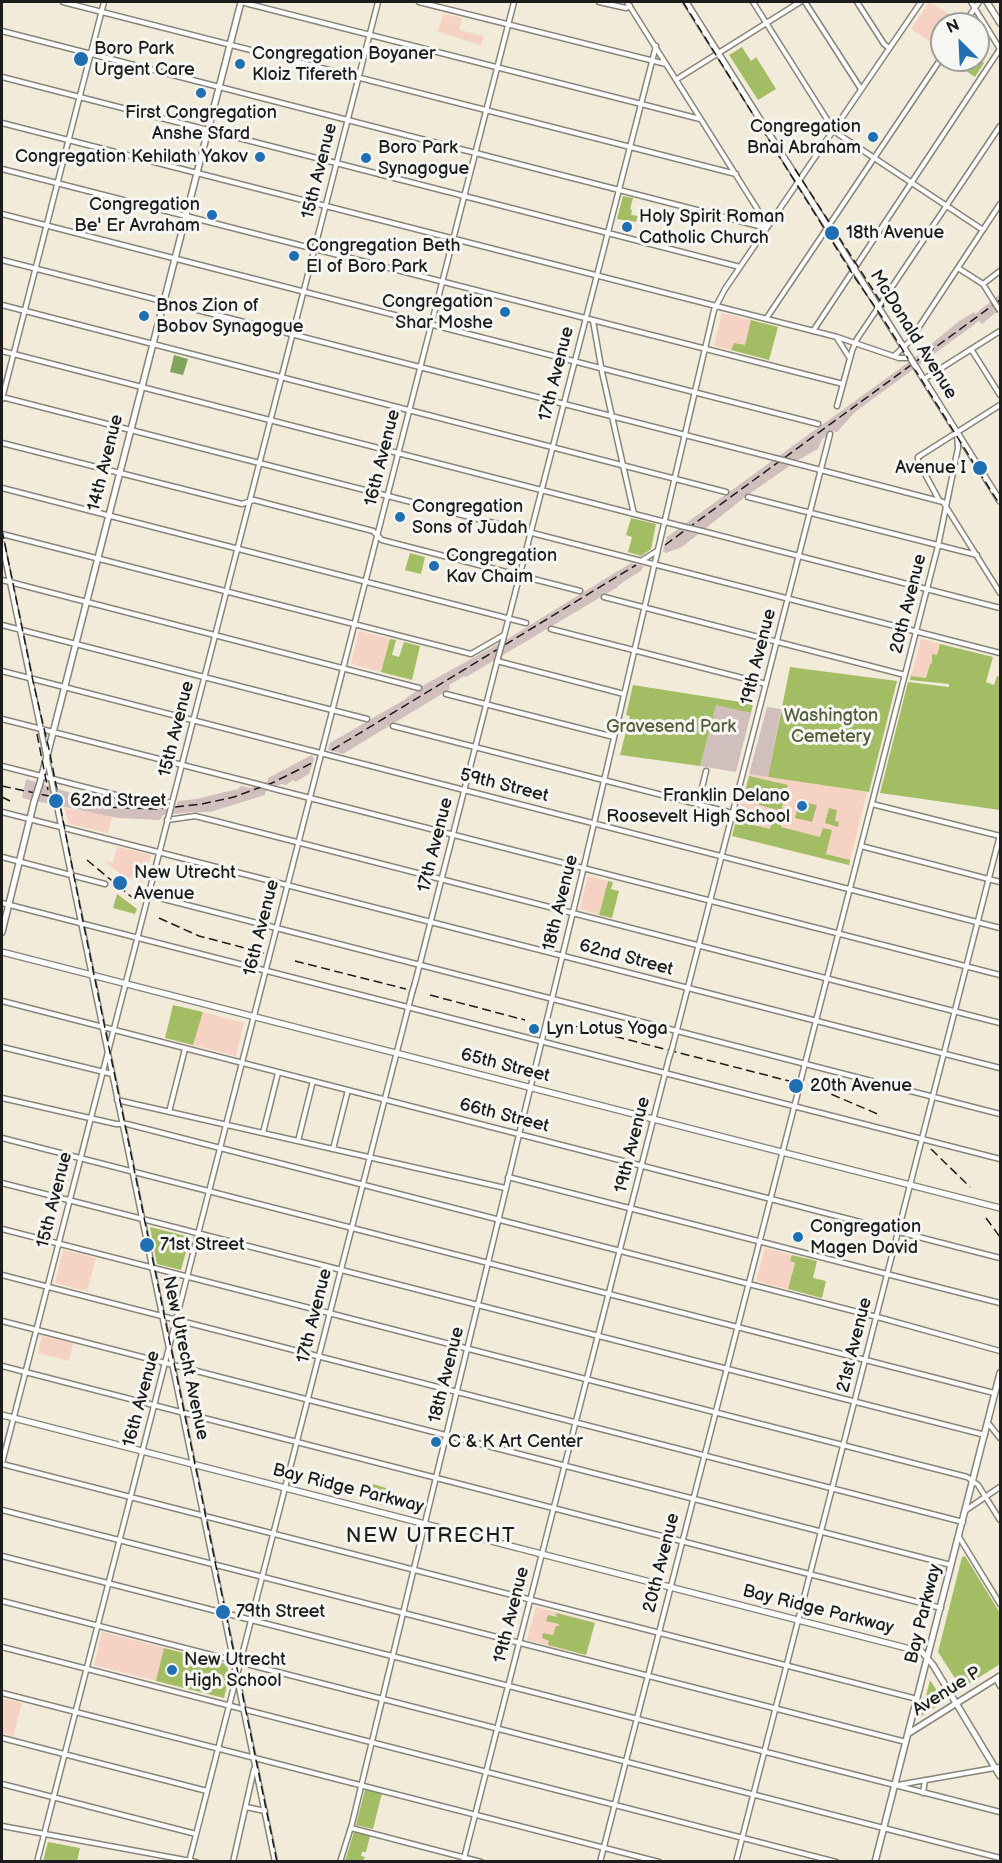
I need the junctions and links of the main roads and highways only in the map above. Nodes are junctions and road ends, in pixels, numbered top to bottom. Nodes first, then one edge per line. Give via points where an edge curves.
1 (241, 2) edge
2 (686, 2) edge
3 (987, 2) edge
4 (1000, 23) edge
5 (1000, 501) edge
6 (2, 932) edge
7 (2, 952) edge
8 (1000, 1208) edge
9 (1000, 1373) edge
10 (2, 1415) edge
11 (928, 1658) junction
12 (998, 1677) edge
13 (956, 1704) junction
14 (909, 1733) junction
15 (998, 1768) edge
16 (1000, 1776) edge
17 (875, 1862) edge

1 - 6 main road, 14th Avenue, bridge
2 - 5 main road, McDonald Avenue, bridge
3 - 4 main road
7 - 8 main road, 65th Street
9 - 11 main road, Bay Parkway
10 - 11 main road, Bay Ridge Parkway via 922,1652
11 - 13 main road
11 - 14 main road, Bay Parkway
12 - 13 main road, Avenue P
13 - 14 main road, Avenue P
13 - 15 main road
14 - 17 main road, Bay Parkway
15 - 16 main road

